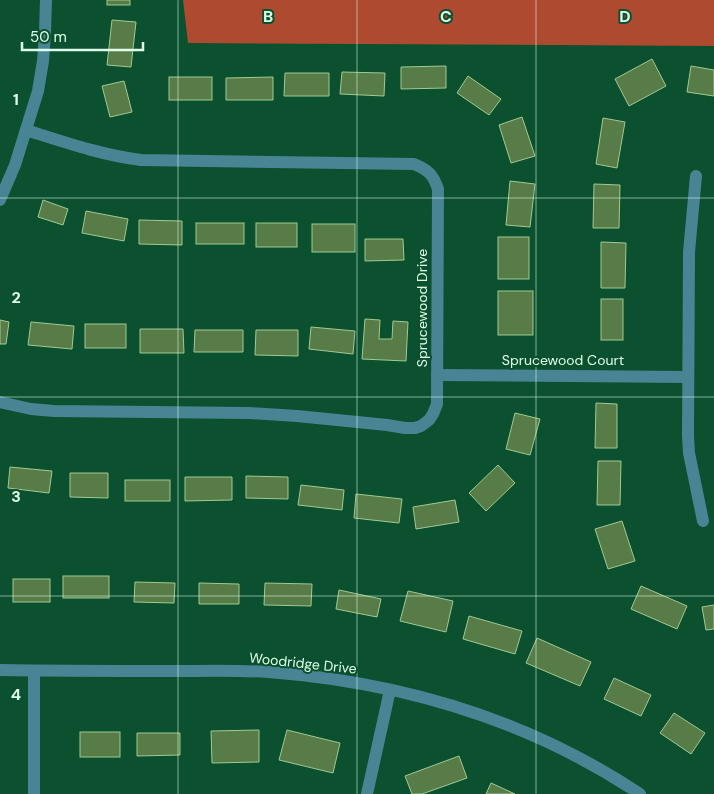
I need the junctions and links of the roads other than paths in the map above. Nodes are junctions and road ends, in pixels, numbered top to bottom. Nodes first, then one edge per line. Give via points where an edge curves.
1 (46, 0) edge
2 (26, 130) junction
3 (696, 176) dead end
4 (0, 200) edge
5 (437, 375) junction
6 (688, 376) junction
7 (0, 402) edge
8 (703, 521) dead end
9 (0, 670) edge
10 (34, 670) junction
11 (390, 690) junction
12 (34, 794) edge
13 (367, 794) edge
14 (640, 794) edge

1 - 2 street via 43,61
2 - 4 street
2 - 5 street, Sprucewood Drive via 97,152 141,160 414,164 423,168 432,175 438,189
3 - 6 street via 689,252
5 - 6 street, Sprucewood Court
5 - 7 street, Sprucewood Drive via 437,404 433,414 415,428 297,416 31,410
6 - 8 street via 689,453
9 - 10 street, Woodridge Drive
10 - 11 street, Woodridge Drive via 267,672 335,679
10 - 12 street
11 - 13 street
11 - 14 street, Woodridge Drive via 440,702 506,724 562,748

